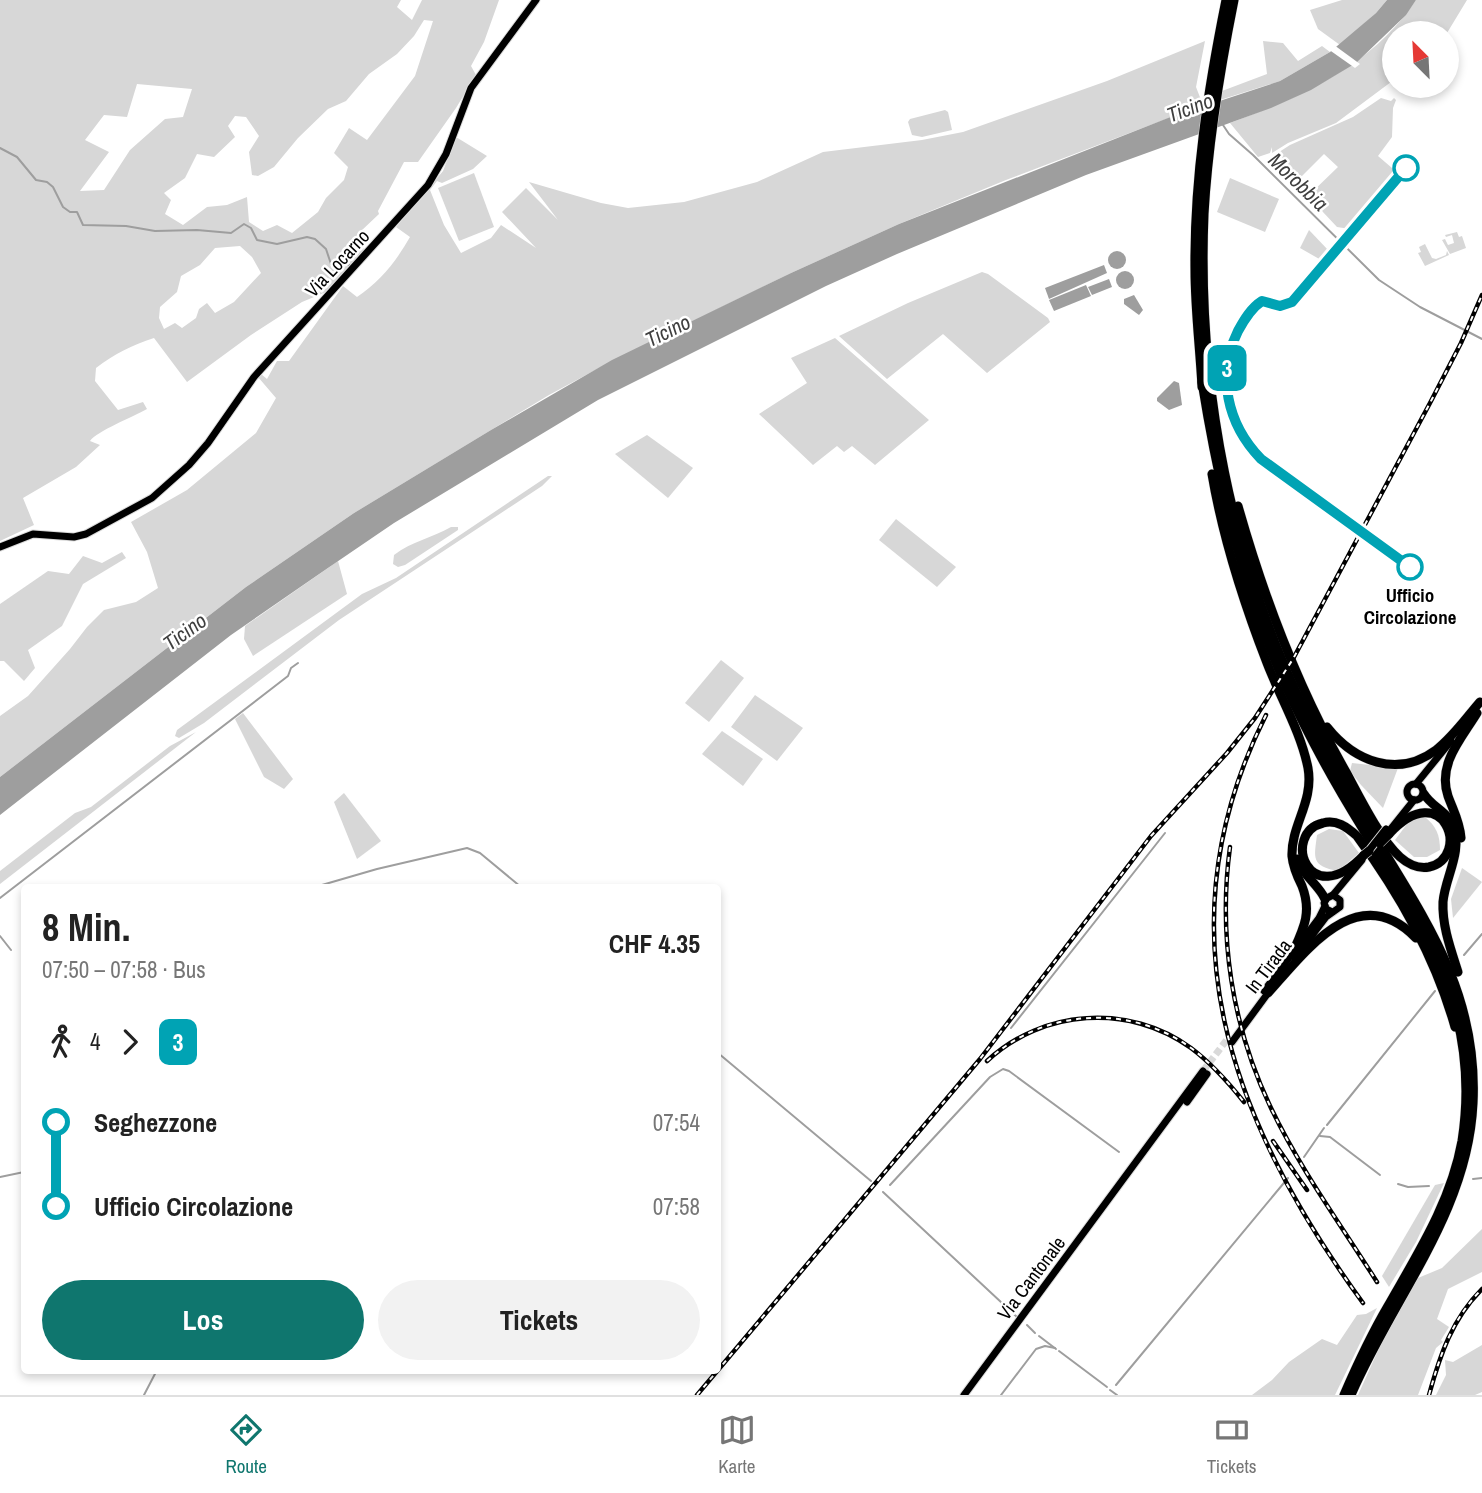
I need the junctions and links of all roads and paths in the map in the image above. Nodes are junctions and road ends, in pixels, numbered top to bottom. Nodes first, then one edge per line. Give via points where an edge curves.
1 (536, 0) edge
2 (1226, 0) edge
3 (1234, 0) edge
4 (1224, 31) junction
5 (1201, 201) junction
6 (1208, 357) junction
7 (1202, 382) junction
8 (0, 547) edge
9 (1307, 694) junction
10 (1480, 705) edge
11 (1421, 789) junction
12 (1411, 798) junction
13 (1387, 832) junction
14 (1296, 833) junction
15 (1380, 843) joint
16 (1366, 856) junction
17 (1449, 876) junction
18 (1331, 900) junction
19 (1332, 912) junction
20 (1293, 952) junction
21 (1433, 962) junction
22 (1268, 993) junction
23 (1469, 1065) junction
24 (1205, 1073) tunnel mouth
25 (966, 1395) edge
26 (1344, 1395) edge
27 (1350, 1395) edge

1 - 8 main road, Via Locarno via 471,88 443,160 425,190 254,377 195,458 160,492 80,537 33,534
2 - 4 highway
3 - 4 highway
4 - 5 highway
5 - 6 highway
5 - 7 highway via 1195,269
6 - 9 highway via 1224,454 1245,533
6 - 23 highway via 1227,485 1267,621 1329,758 1446,958 1462,1003
7 - 14 highway via 1212,470 1232,563 1307,766 1308,793
7 - 23 highway via 1227,514 1268,642 1326,766 1440,961
9 - 10 highway via 1326,727 1345,747 1363,759 1392,765 1433,751
9 - 13 highway via 1342,765 1399,856 1416,867 1429,867 1441,860 1450,846 1447,827 1430,813 1408,816
10 - 11 main road
10 - 17 highway via 1445,771 1461,836
11 - 12 main road via 1420,799
11 - 12 main road via 1409,788
11 - 17 highway via 1454,831 1456,848
12 - 13 main road
13 - 15 highway, bridge
13 - 16 main road, bridge
14 - 18 highway via 1300,867
14 - 20 highway via 1293,862 1308,910
15 - 16 main road, bridge
16 - 18 main road
16 - 21 highway via 1343,874 1327,877 1307,866 1302,845 1308,832 1320,823 1334,822 1350,830
17 - 23 highway via 1444,917 1471,1021 1475,1047
18 - 19 main road
18 - 19 main road, In Tirada via 1340,907
18 - 20 main road
19 - 22 main road, In Tirada
20 - 22 main road, In Tirada via 1230,1039
21 - 22 highway via 1401,924 1360,916 1323,935
21 - 23 highway
23 - 26 highway via 1463,1131 1445,1200
23 - 27 highway via 1470,1136 1454,1196
24 - 25 main road, Via Cantonale

